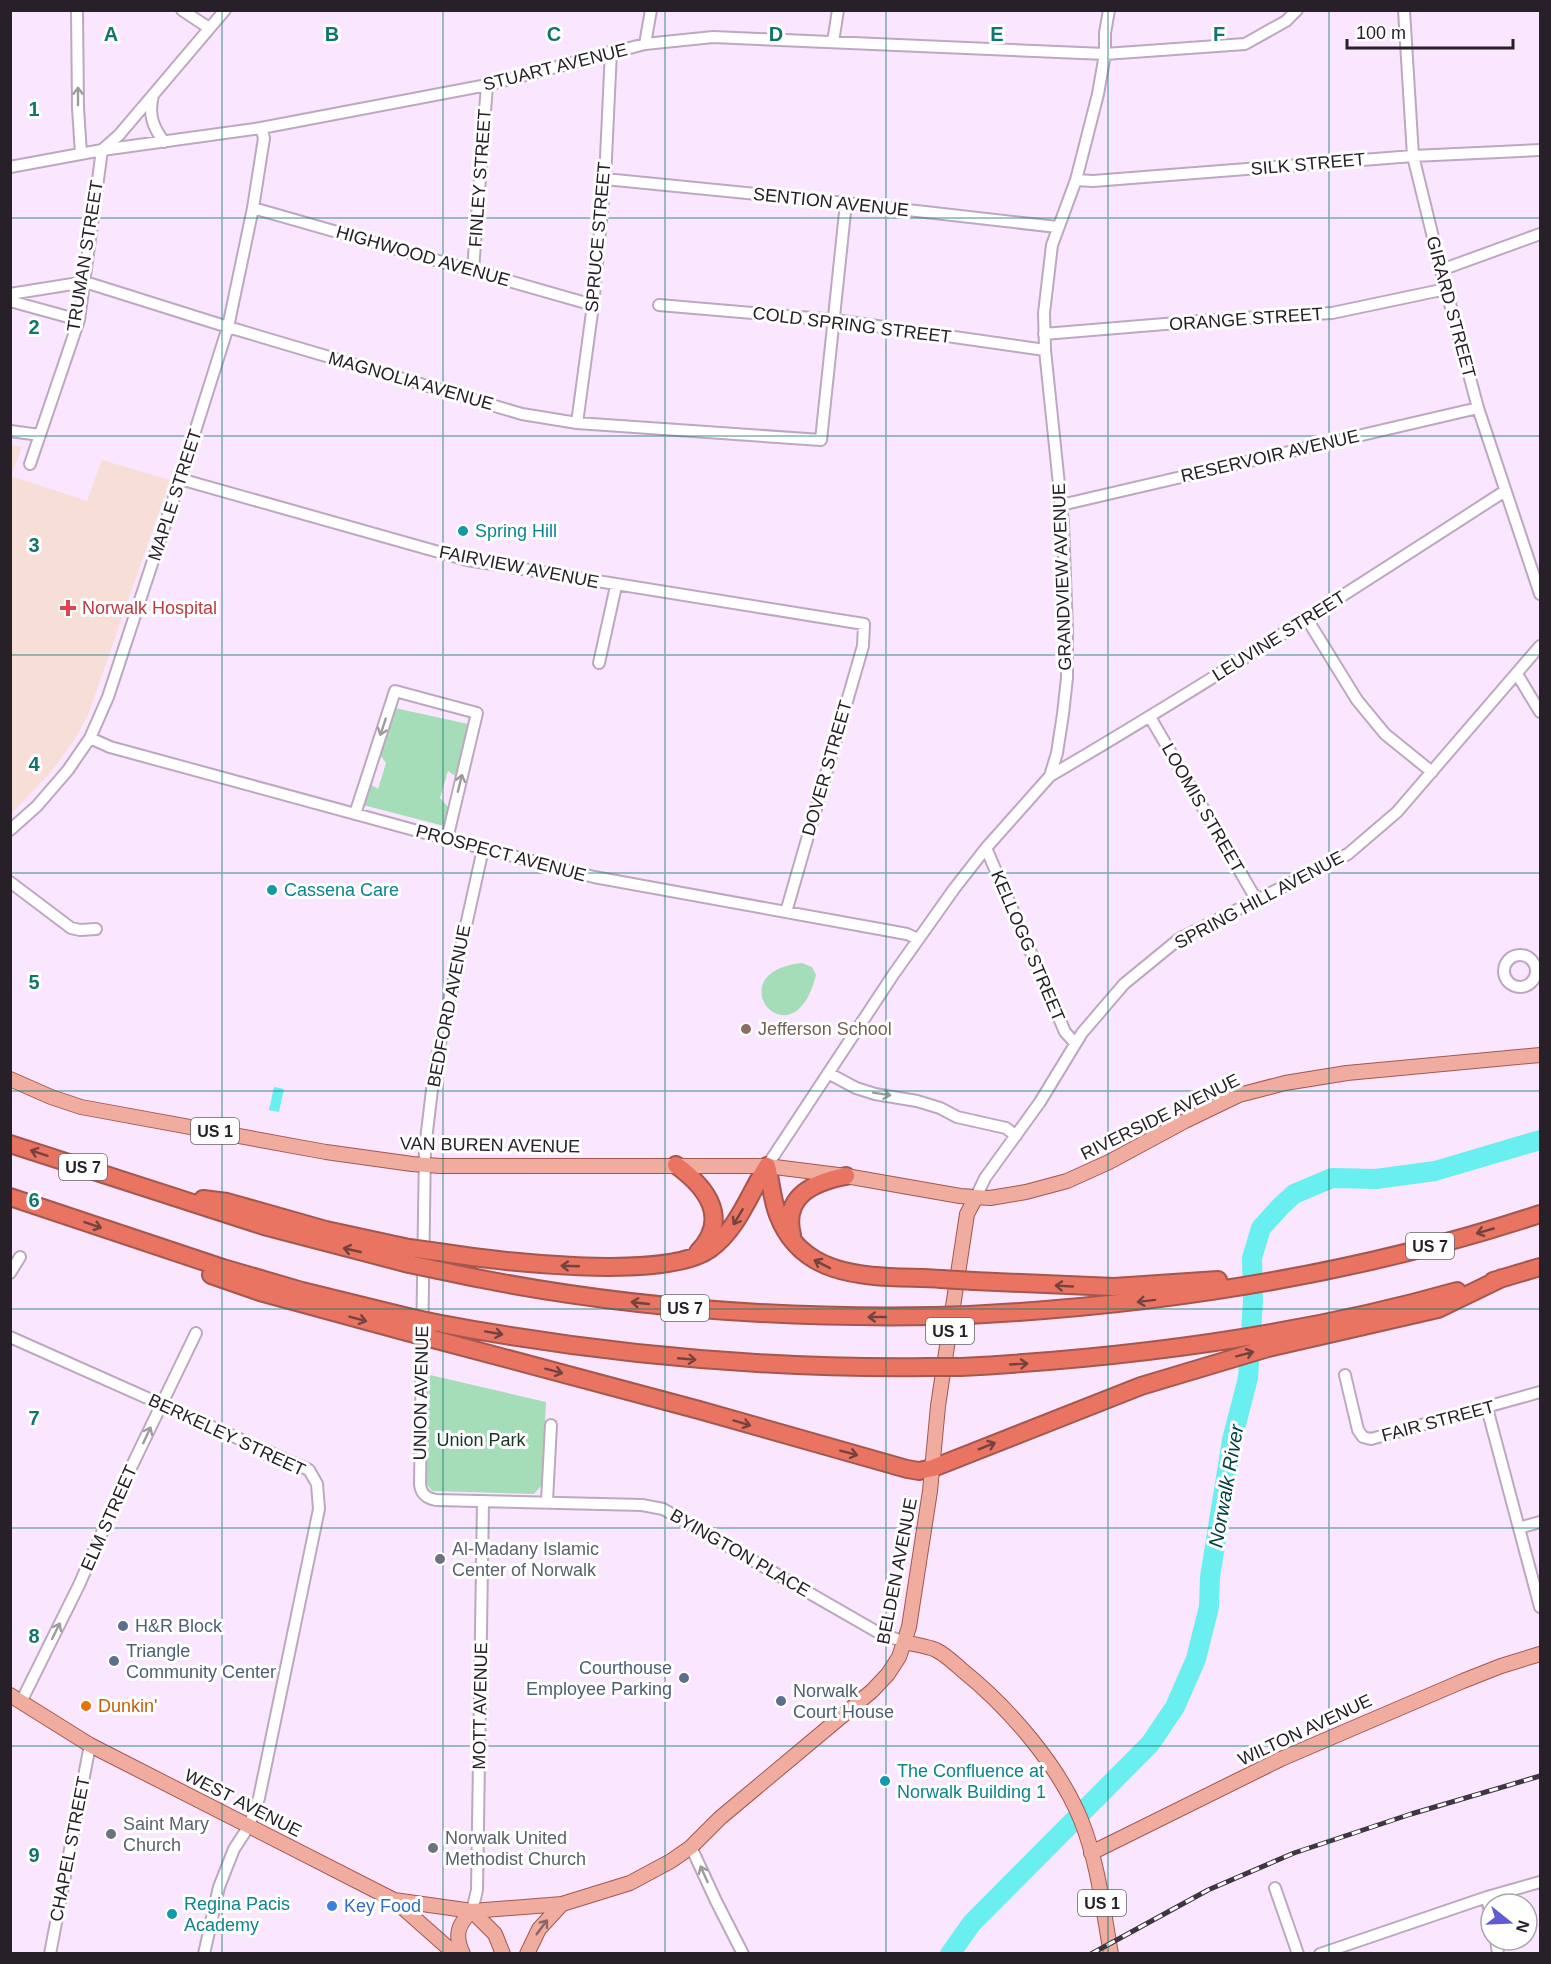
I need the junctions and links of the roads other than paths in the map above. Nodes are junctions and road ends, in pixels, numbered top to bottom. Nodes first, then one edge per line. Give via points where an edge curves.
1 (77, 10) edge
2 (182, 10) edge
3 (225, 10) edge
4 (651, 10) edge
5 (838, 10) edge
6 (1109, 10) edge
7 (1297, 10) edge
8 (1404, 10) edge
9 (209, 28) junction
10 (833, 42) junction
11 (645, 44) junction
12 (611, 51) junction
13 (1105, 54) junction
14 (488, 85) junction
15 (154, 92) junction
16 (261, 128) junction
17 (164, 142) junction
18 (102, 150) junction
19 (1540, 150) edge
20 (81, 154) junction
21 (1413, 156) junction
22 (10, 167) edge
23 (605, 179) junction
24 (1076, 180) junction
25 (846, 203) junction
26 (254, 208) junction
27 (1057, 227) junction
28 (1540, 234) edge
29 (473, 270) junction
30 (1441, 270) junction
31 (85, 282) junction
32 (1446, 289) junction
33 (10, 294) edge
34 (10, 301) edge
35 (593, 305) junction
36 (659, 305) dead end
37 (79, 320) junction
38 (835, 320) junction
39 (228, 327) junction
40 (1044, 334) junction
41 (1045, 350) junction
42 (1478, 408) junction
43 (578, 423) junction
44 (10, 431) edge
45 (40, 435) junction
46 (30, 464) dead end
47 (180, 479) junction
48 (1505, 491) junction
49 (1061, 505) junction
50 (616, 586) junction
51 (1540, 594) edge
52 (1307, 619) junction
53 (864, 624) joint
54 (1540, 646) edge
55 (598, 663) dead end
56 (1517, 674) junction
57 (1540, 712) edge
58 (1150, 717) junction
59 (90, 738) junction
60 (1432, 772) junction
61 (1050, 776) junction
62 (355, 814) junction
63 (10, 830) edge
64 (447, 840) junction
65 (986, 848) junction
66 (483, 849) junction
67 (10, 882) edge
68 (1256, 899) junction
69 (786, 912) junction
70 (96, 929) dead end
71 (918, 939) junction
72 (1075, 1042) junction
73 (1540, 1055) edge
74 (828, 1073) junction
75 (10, 1079) edge
76 (1016, 1136) junction
77 (10, 1144) edge
78 (425, 1165) junction
79 (676, 1166) junction
80 (767, 1166) junction
81 (846, 1176) junction
82 (10, 1197) edge
83 (976, 1197) junction
84 (1540, 1214) edge
85 (796, 1244) junction
86 (409, 1256) junction
87 (20, 1257) dead end
88 (691, 1258) junction
89 (1540, 1267) edge
90 (10, 1273) edge
91 (1205, 1287) junction
92 (422, 1294) joint
93 (408, 1324) junction
94 (1310, 1332) junction
95 (196, 1333) dead end
96 (10, 1336) edge
97 (1345, 1375) dead end
98 (1540, 1392) edge
99 (161, 1404) junction
100 (1487, 1408) junction
101 (551, 1425) dead end
102 (933, 1468) junction
103 (422, 1492) joint
104 (483, 1501) junction
105 (547, 1501) junction
106 (1540, 1522) edge
107 (1519, 1528) junction
108 (1540, 1607) edge
109 (906, 1642) junction
110 (1540, 1654) edge
111 (16, 1699) edge
112 (90, 1745) junction
113 (249, 1826) junction
114 (691, 1846) junction
115 (1091, 1853) junction
116 (1540, 1881) edge
117 (1275, 1888) dead end
118 (1504, 1892) edge
119 (394, 1900) junction
120 (1479, 1900) edge
121 (562, 1904) junction
122 (472, 1911) junction
123 (50, 1953) edge
124 (204, 1953) edge
125 (455, 1953) edge
126 (463, 1953) edge
127 (503, 1953) edge
128 (527, 1953) edge
129 (743, 1953) edge
130 (1111, 1953) edge
131 (1298, 1953) edge
132 (1320, 1953) edge

20 -> 1 street, TRUMAN STREET
2 - 9 street
3 - 9 street
4 - 11 street
5 - 10 street
6 - 13 street, GRANDVIEW AVENUE
7 - 13 street, STUART AVENUE via 1286,21 1245,44
8 - 21 street, GIRARD STREET
9 - 15 street
10 - 11 street, STUART AVENUE via 713,37
10 - 13 street, STUART AVENUE
11 - 12 street, STUART AVENUE
12 - 14 street, STUART AVENUE
12 - 23 street, SPRUCE STREET
13 - 24 street, GRANDVIEW AVENUE
14 - 16 street, STUART AVENUE
14 - 29 street, FINLEY STREET
15 - 17 street via 152,124
15 - 18 street
16 - 17 street, STUART AVENUE
16 - 26 street, MAPLE STREET via 264,138
17 - 18 street, STUART AVENUE
18 - 20 street, STUART AVENUE
18 - 31 street, TRUMAN STREET
19 - 21 street, SILK STREET
20 - 22 street, STUART AVENUE
21 - 24 street, SILK STREET
21 - 30 street, GIRARD STREET
23 - 25 street, SENTION AVENUE
23 - 35 street, SPRUCE STREET
24 - 27 street, GRANDVIEW AVENUE
25 - 27 street, SENTION AVENUE
25 - 38 street
26 - 29 street, HIGHWOOD AVENUE
26 - 39 street, MAPLE STREET
27 - 40 street, GRANDVIEW AVENUE via 1047,282
28 - 30 street
29 - 35 street, HIGHWOOD AVENUE
30 - 32 street, GIRARD STREET
31 - 33 street, MAGNOLIA AVENUE
31 - 37 street, TRUMAN STREET
31 - 39 street, MAGNOLIA AVENUE
32 - 40 street, ORANGE STREET via 1332,313
32 - 42 street, GIRARD STREET
34 - 37 street
35 - 43 street, SPRUCE STREET
36 - 38 street, COLD SPRING STREET
37 - 45 street, TRUMAN STREET
38 - 41 street, COLD SPRING STREET
38 - 43 street, MAGNOLIA AVENUE via 821,440
39 - 43 street, MAGNOLIA AVENUE via 522,414
39 - 47 street, MAPLE STREET
40 - 41 street, GRANDVIEW AVENUE
41 - 49 street, GRANDVIEW AVENUE
42 - 48 street, GIRARD STREET
42 - 49 street, RESERVOIR AVENUE
44 - 45 street
45 - 46 street, TRUMAN STREET
47 - 50 street, FAIRVIEW AVENUE via 467,560
47 - 59 street, MAPLE STREET via 108,697
48 - 51 street, GIRARD STREET
48 - 52 street, LEUVINE STREET
49 - 61 street, GRANDVIEW AVENUE via 1067,678
50 - 53 street, FAIRVIEW AVENUE
50 - 55 street
52 - 58 street, LEUVINE STREET
52 - 60 street via 1357,700 1385,735
53 - 69 street, DOVER STREET via 862,646
54 - 56 street, SPRING HILL AVENUE
56 - 57 street
56 - 60 street, SPRING HILL AVENUE
58 - 61 street, LEUVINE STREET
58 - 68 street, LOOMIS STREET
59 - 62 street, PROSPECT AVENUE via 110,747
59 - 63 street, MAPLE STREET via 54,788
60 - 68 street, SPRING HILL AVENUE via 1397,812 1348,855
61 - 65 street, GRANDVIEW AVENUE
62 - 64 street, PROSPECT AVENUE
64 -> 62 street via 477,713 395,691
64 - 66 street, PROSPECT AVENUE
65 - 71 street, GRANDVIEW AVENUE
65 - 72 street, KELLOGG STREET via 1065,1032
66 - 69 street, PROSPECT AVENUE via 624,884
66 - 78 street, BEDFORD AVENUE via 435,1065
67 - 70 street via 71,928
68 - 72 street, SPRING HILL AVENUE via 1179,939 1124,984
69 - 71 street, PROSPECT AVENUE
71 - 74 street, GRANDVIEW AVENUE
72 - 76 street, SPRING HILL AVENUE
73 - 83 main road, RIVERSIDE AVENUE via 1347,1073 1285,1083 1239,1095 1067,1181 990,1198
74 -> 76 street via 856,1088 917,1101 957,1117 1006,1128
74 - 80 street, GRANDVIEW AVENUE
75 - 78 main road, VAN BUREN AVENUE / US 1 via 81,1107 312,1150
76 - 83 street, SPRING HILL AVENUE
86 -> 77 highway, US 7 via 283,1232
78 - 79 main road, VAN BUREN AVENUE / US 1
78 - 92 street, BEDFORD AVENUE
79 - 80 main road, VAN BUREN AVENUE / US 1
79 - 88 highway via 700,1185 713,1211 710,1236
80 - 81 main road, VAN BUREN AVENUE / US 1
80 - 85 highway via 779,1217
80 -> 88 highway via 728,1233
81 - 83 main road, VAN BUREN AVENUE / US 1
81 - 85 highway via 819,1182 797,1201 790,1222
82 -> 93 highway
83 - 102 main road, BELDEN AVENUE / US 1 via 967,1214 938,1406
84 -> 91 highway, US 7 via 1443,1243 1318,1272
91 -> 85 highway, bridge via 1106,1287 858,1274 814,1261
88 -> 86 highway, bridge via 642,1265 577,1266 438,1252
91 -> 86 highway, US 7, bridge via 1081,1308 935,1316 795,1315 673,1307 551,1292 438,1270
87 - 90 street
89 - 94 highway
92 - 103 street, UNION AVENUE
93 -> 94 highway, bridge via 436,1323 675,1358 777,1365 928,1367 1084,1359
93 -> 102 highway, bridge via 437,1340 907,1469
102 -> 94 highway via 1114,1396
95 - 99 street, ELM STREET
96 - 99 street, BERKELEY STREET
97 - 100 street, FAIR STREET via 1359,1434 1371,1439
98 - 100 street, FAIR STREET
111 -> 99 street, ELM STREET via 79,1585
99 - 113 street, BERKELEY STREET via 309,1470 317,1484 319,1509 260,1798
100 - 107 street
101 - 105 street
102 - 109 main road, BELDEN AVENUE / US 1
103 - 104 street, BYINGTON PLACE via 432,1499
104 - 105 street, BYINGTON PLACE
104 - 122 street, MOTT AVENUE via 477,1890
105 - 109 street, BYINGTON PLACE via 663,1509 879,1633
106 - 107 street
107 - 108 street
109 - 114 main road, BELDEN AVENUE via 895,1664 872,1691
109 - 115 main road, US 1 via 938,1651 978,1682 1022,1729 1075,1806
110 - 115 main road, WILTON AVENUE via 1472,1677 1291,1754
111 - 112 main road, WEST AVENUE
112 - 113 main road, WEST AVENUE
112 - 123 street, CHAPEL STREET
113 - 119 main road, WEST AVENUE
113 - 124 street, BERKELEY STREET via 234,1849 219,1887
114 - 121 main road, BELDEN AVENUE via 630,1883
129 -> 114 street
115 - 130 main road, US 1
116 - 118 street
117 - 131 street
119 - 122 main road, WEST AVENUE
119 - 125 main road
120 - 132 street
121 - 122 main road, BELDEN AVENUE
128 -> 121 main road via 539,1929
122 - 126 main road via 458,1929
122 - 127 main road via 495,1934

